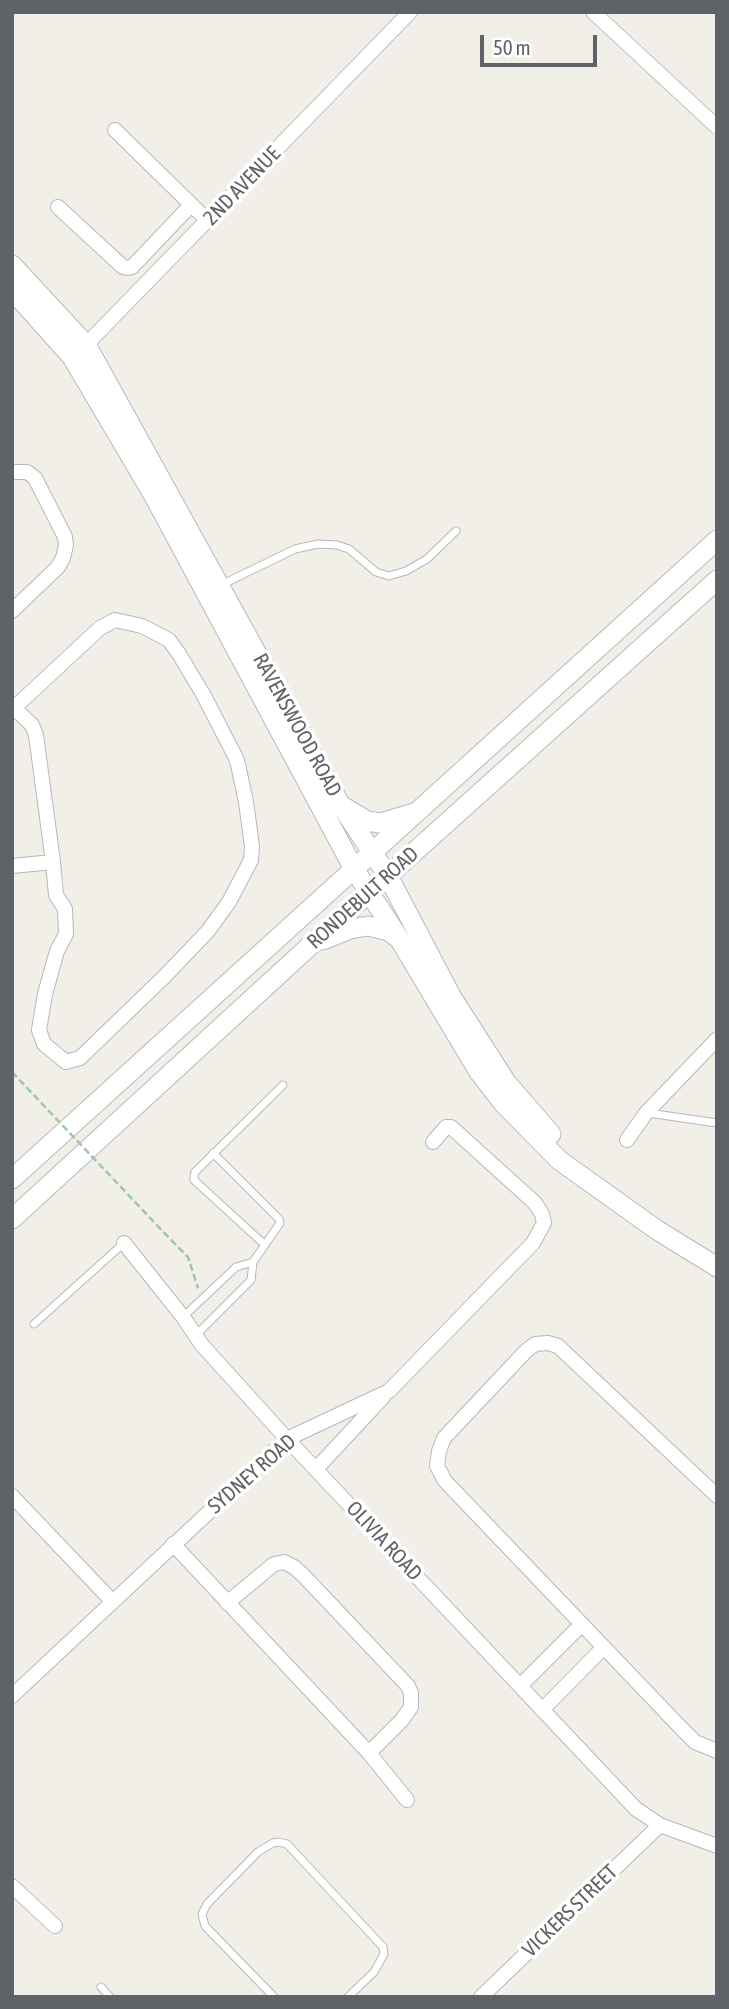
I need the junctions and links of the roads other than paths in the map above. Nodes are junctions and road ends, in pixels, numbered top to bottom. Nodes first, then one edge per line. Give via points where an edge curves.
1 (411, 12) edge
2 (593, 12) edge
3 (717, 127) edge
4 (115, 130) dead end
5 (191, 205) junction
6 (58, 207) dead end
7 (208, 221) junction
8 (12, 265) edge
9 (12, 290) edge
10 (79, 352) junction
11 (12, 472) edge
12 (456, 531) dead end
13 (717, 540) edge
14 (717, 580) edge
15 (213, 589) junction
16 (12, 611) edge
17 (13, 709) edge
18 (340, 804) junction
19 (417, 812) junction
20 (372, 853) junction
21 (53, 862) junction
22 (12, 866) edge
23 (354, 869) junction
24 (387, 876) junction
25 (369, 892) junction
26 (400, 940) junction
27 (313, 943) junction
28 (717, 1039) edge
29 (283, 1085) dead end
30 (646, 1113) junction
31 (717, 1123) edge
32 (627, 1140) dead end
33 (433, 1142) dead end
34 (213, 1153) junction
35 (12, 1179) edge
36 (588, 1181) junction
37 (12, 1219) edge
38 (124, 1243) joint
39 (265, 1245) junction
40 (253, 1262) junction
41 (717, 1267) edge
42 (183, 1317) junction
43 (34, 1324) dead end
44 (195, 1335) junction
45 (389, 1391) junction
46 (287, 1439) junction
47 (316, 1469) junction
48 (12, 1496) edge
49 (717, 1496) edge
50 (24, 1509) junction
51 (12, 1520) edge
52 (173, 1544) junction
53 (112, 1601) junction
54 (227, 1603) junction
55 (582, 1624) junction
56 (603, 1648) junction
57 (520, 1686) junction
58 (12, 1696) edge
59 (542, 1710) junction
60 (717, 1751) edge
61 (369, 1753) junction
62 (407, 1800) dead end
63 (660, 1825) junction
64 (717, 1846) edge
65 (12, 1886) edge
66 (55, 1926) dead end
67 (101, 1987) dead end
68 (110, 1997) edge
69 (274, 1997) edge
70 (348, 1997) edge
71 (481, 1997) edge

1 - 7 street, 2ND AVENUE
2 - 3 street
4 - 5 street
5 - 6 street via 128,268
5 - 7 street
7 - 10 street, 2ND AVENUE
8 - 10 main road, RAVENSWOOD ROAD
9 - 10 main road, RAVENSWOOD ROAD
10 - 15 main road, RAVENSWOOD ROAD
11 - 16 street via 27,472 35,478 66,545 58,567
12 - 15 lane via 428,559 389,576 376,572 349,549 318,544 295,549
13 - 19 main road, RONDEBULT ROAD
14 - 24 main road, RONDEBULT ROAD
15 - 18 main road, RAVENSWOOD ROAD
15 - 23 main road, RAVENSWOOD ROAD
17 - 21 street via 32,725 36,735
17 - 21 street via 100,628 115,620 126,621 169,640 204,694 237,760 252,846 251,860 229,902 173,968 71,1062 61,1060 44,1044 39,1030 57,951 66,934
18 - 19 main road via 367,821 380,823
18 - 20 main road, RAVENSWOOD ROAD
19 - 20 main road, RONDEBULT ROAD
20 - 23 main road, RONDEBULT ROAD
20 - 24 main road, RAVENSWOOD ROAD
21 - 22 street
23 - 25 main road, RAVENSWOOD ROAD
23 - 35 main road, RONDEBULT ROAD
24 - 25 main road, RONDEBULT ROAD
24 - 36 main road, RAVENSWOOD ROAD via 451,996 506,1082
25 - 26 main road, RAVENSWOOD ROAD
25 - 27 main road, RONDEBULT ROAD
26 - 27 main road via 368,926
26 - 36 main road, RAVENSWOOD ROAD via 479,1072 503,1103 559,1160
27 - 37 main road, RONDEBULT ROAD
28 - 30 street
29 - 34 lane
30 - 31 lane
30 - 32 street
33 - 45 street, SYDNEY ROAD via 451,1127 535,1203 544,1223 533,1243
34 - 39 lane via 276,1214 280,1223
34 - 39 lane via 195,1172 194,1180
36 - 41 main road, RAVENSWOOD ROAD
38 - 42 street, OLIVIA ROAD
38 - 43 lane
39 - 40 lane
40 - 42 lane via 236,1267
40 - 44 lane via 251,1280
42 - 44 street, OLIVIA ROAD
44 - 46 street, OLIVIA ROAD
45 - 46 street, SYDNEY ROAD
45 - 47 street
46 - 47 street, OLIVIA ROAD
46 - 52 street, SYDNEY ROAD
47 - 57 street, OLIVIA ROAD
48 - 50 street
49 - 55 street via 558,1346 536,1344 526,1351 444,1438 437,1466 445,1481
50 - 51 street
50 - 53 street
52 - 53 street, SYDNEY ROAD
52 - 54 street
53 - 58 street, SYDNEY ROAD
54 - 61 street
54 - 61 street via 274,1564 294,1567 312,1584 411,1693 411,1707 402,1720
55 - 56 street
55 - 57 street
56 - 59 street
56 - 60 street via 695,1742
57 - 59 street, OLIVIA ROAD
59 - 63 street, OLIVIA ROAD via 636,1808
61 - 62 street
63 - 64 street, OLIVIA ROAD
63 - 71 street, VICKERS STREET
65 - 66 street
67 - 68 lane
69 - 70 lane via 205,1926 202,1914 258,1852 279,1842 287,1844 383,1947 374,1972

